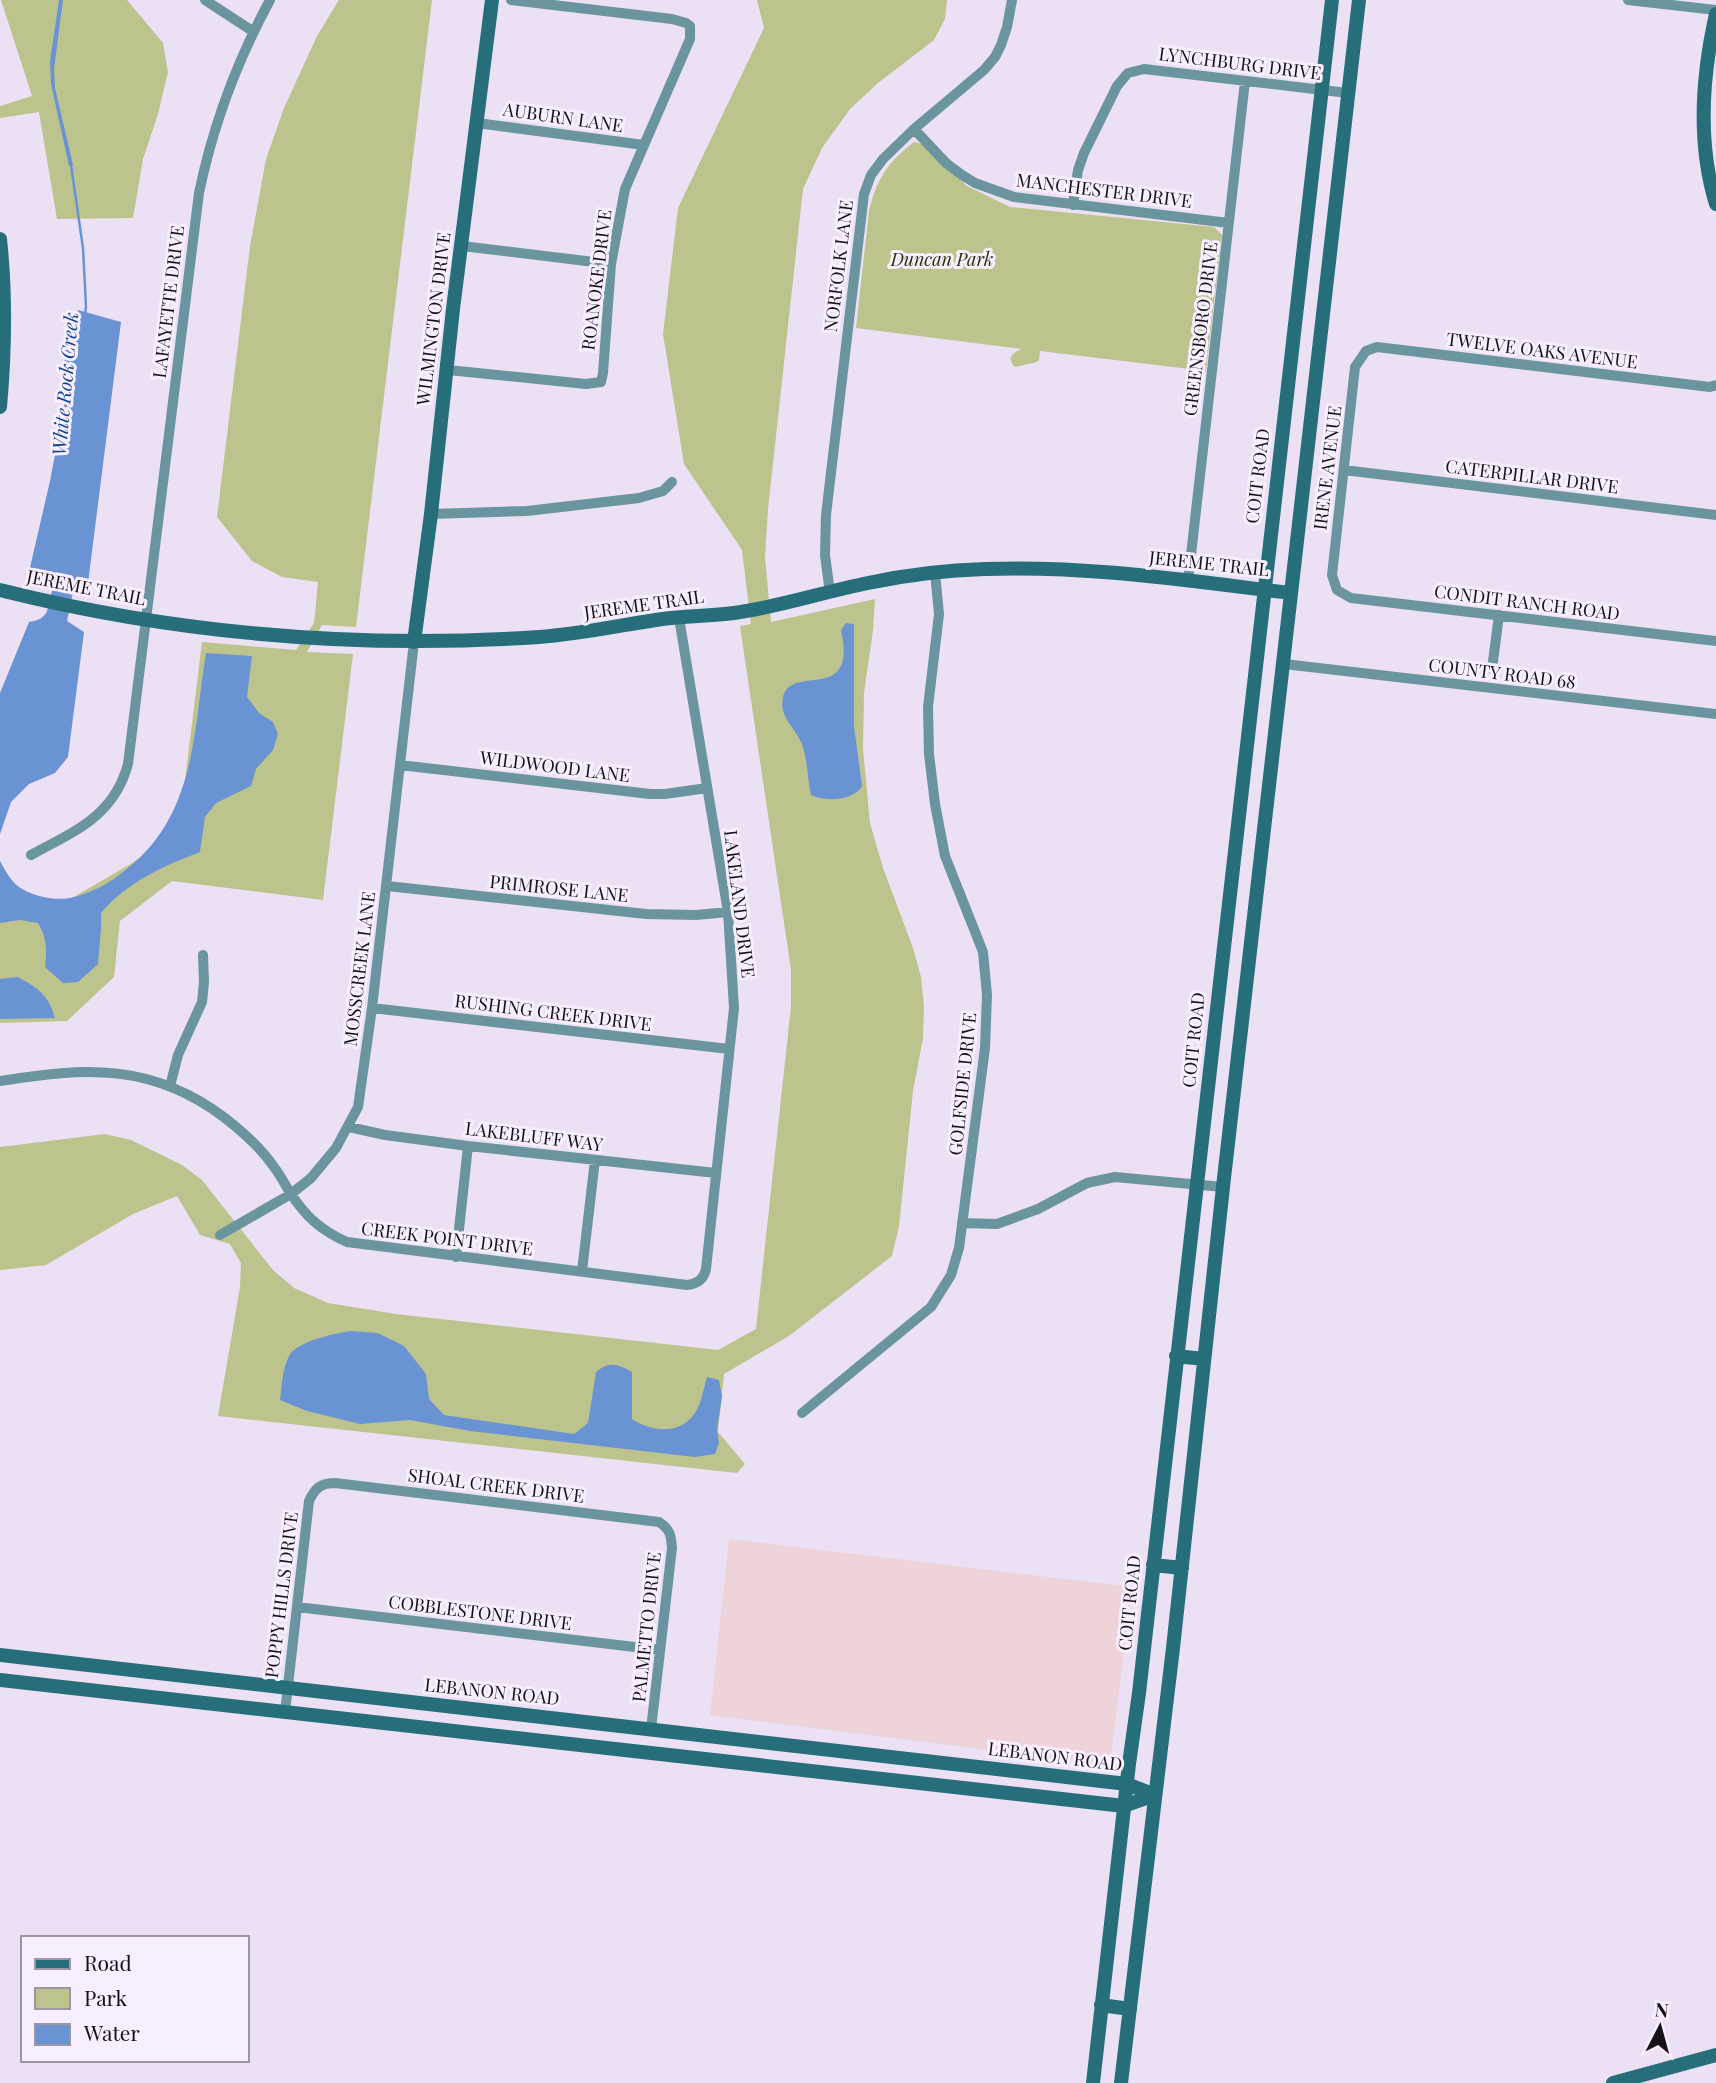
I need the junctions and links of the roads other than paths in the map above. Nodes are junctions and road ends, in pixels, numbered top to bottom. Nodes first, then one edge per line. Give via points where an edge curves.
1 (205, 0) edge
2 (270, 0) edge
3 (492, 0) edge
4 (511, 0) edge
5 (1012, 0) edge
6 (1332, 0) edge
7 (1359, 0) edge
8 (1628, 0) edge
9 (1716, 12) edge
10 (254, 32) junction
11 (1245, 81) junction
12 (1322, 89) junction
13 (1348, 93) junction
14 (477, 123) junction
15 (914, 129) junction
16 (644, 145) junction
17 (1715, 199) edge
18 (1073, 205) junction
19 (1229, 223) junction
20 (0, 239) edge
21 (462, 246) junction
22 (611, 264) junction
23 (1302, 265) junction
24 (1328, 269) junction
25 (1364, 351) joint
26 (448, 370) junction
27 (1716, 385) edge
28 (0, 407) edge
29 (1344, 470) junction
30 (672, 482) dead end
31 (431, 514) junction
32 (1716, 515) edge
33 (935, 573) junction
34 (1188, 581) junction
35 (1336, 589) joint
36 (0, 590) edge
37 (1265, 590) junction
38 (830, 593) junction
39 (1291, 593) junction
40 (1499, 615) junction
41 (680, 618) junction
42 (146, 619) junction
43 (414, 642) junction
44 (1716, 642) edge
45 (1284, 664) junction
46 (1492, 669) dead end
47 (1716, 714) edge
48 (400, 765) junction
49 (707, 788) junction
50 (1241, 796) junction
51 (1267, 799) junction
52 (31, 855) dead end
53 (387, 886) junction
54 (728, 912) junction
55 (203, 955) dead end
56 (372, 1008) junction
57 (729, 1049) junction
58 (0, 1081) edge
59 (170, 1086) junction
60 (349, 1127) junction
61 (468, 1146) junction
62 (595, 1160) junction
63 (716, 1173) junction
64 (1197, 1184) junction
65 (1223, 1187) junction
66 (291, 1194) junction
67 (962, 1223) junction
68 (220, 1235) dead end
69 (457, 1257) junction
70 (582, 1271) junction
71 (701, 1279) joint
72 (1176, 1356) junction
73 (1204, 1359) junction
74 (802, 1413) dead end
75 (320, 1485) joint
76 (668, 1528) joint
77 (1153, 1565) junction
78 (1182, 1568) junction
79 (297, 1607) junction
80 (660, 1650) junction
81 (0, 1655) edge
82 (48, 1661) junction
83 (0, 1680) edge
84 (45, 1685) junction
85 (288, 1688) junction
86 (285, 1712) junction
87 (651, 1729) junction
88 (650, 1753) junction
89 (938, 1763) junction
90 (1127, 1784) junction
91 (935, 1786) junction
92 (1156, 1795) junction
93 (1124, 1806) junction
94 (1101, 2005) junction
95 (1130, 2009) junction
96 (1716, 2055) edge
97 (1093, 2083) edge
98 (1121, 2083) edge
99 (1612, 2083) edge

1 - 10 street
2 - 10 street, LAFAYETTE DRIVE
3 - 14 main road, WILMINGTON DRIVE
4 - 16 street, ROANOKE DRIVE via 672,19 690,26 688,47
5 - 15 street, NORFOLK LANE via 995,57
6 - 12 main road, COIT ROAD
7 - 13 main road
8 - 9 street
9 - 17 main road via 1703,101 1707,164
10 - 42 street, LAFAYETTE DRIVE via 219,114 199,193
11 - 12 street, LYNCHBURG DRIVE
11 - 18 street, LYNCHBURG DRIVE via 1144,69 1128,74 1116,86 1084,153
11 - 19 street, GREENSBORO DRIVE
12 - 13 street, LYNCHBURG DRIVE
12 - 23 main road, COIT ROAD
13 - 24 main road
14 - 16 street, AUBURN LANE
14 - 21 main road, WILMINGTON DRIVE
15 - 18 street, MANCHESTER DRIVE via 946,163 975,183 1014,197
15 - 38 street, NORFOLK LANE via 876,167 863,194 826,515
16 - 22 street, ROANOKE DRIVE via 625,189
18 - 19 street, MANCHESTER DRIVE
19 - 34 street, GREENSBORO DRIVE
20 - 28 main road via 4,320
21 - 22 street
21 - 26 main road, WILMINGTON DRIVE
22 - 26 street, ROANOKE DRIVE via 601,382
23 - 24 main road
23 - 37 main road, COIT ROAD
24 - 39 main road
25 - 27 street, TWELVE OAKS AVENUE via 1377,348
25 - 29 street, IRENE AVENUE via 1355,367
26 - 31 main road, WILMINGTON DRIVE
29 - 32 street, CATERPILLAR DRIVE
29 - 35 street, IRENE AVENUE via 1332,575
30 - 31 street via 663,491 639,498 527,511
31 - 43 main road, WILMINGTON DRIVE
33 - 34 main road, JEREME TRAIL via 1044,569
33 - 38 main road, JEREME TRAIL
33 - 67 street, GOLFSIDE DRIVE via 939,614 928,707 934,804 945,856 983,952 988,995
34 - 37 main road, JEREME TRAIL
35 - 40 street, CONDIT RANCH ROAD via 1351,598
36 - 42 main road, JEREME TRAIL
37 - 39 main road, JEREME TRAIL
37 - 50 main road, COIT ROAD
38 - 41 main road, JEREME TRAIL via 755,610
39 - 45 main road
40 - 44 street, CONDIT RANCH ROAD
40 - 46 street
41 - 43 main road, JEREME TRAIL via 539,637
41 - 49 street, LAKELAND DRIVE
42 - 43 main road, JEREME TRAIL via 312,638
42 - 52 street, LAFAYETTE DRIVE via 128,764 120,787 86,824
43 - 48 street, MOSSCREEK LANE
45 - 47 street, COUNTY ROAD 68
45 - 51 main road
48 - 49 street, WILDWOOD LANE via 650,794
48 - 53 street, MOSSCREEK LANE
49 - 54 street, LAKELAND DRIVE
50 - 51 main road
50 - 64 main road, COIT ROAD
51 - 65 main road
53 - 54 street, PRIMROSE LANE via 646,914
53 - 56 street, MOSSCREEK LANE
54 - 57 street, LAKELAND DRIVE via 734,989
55 - 59 street via 202,1002 178,1055
56 - 57 street, RUSHING CREEK DRIVE
56 - 60 street, MOSSCREEK LANE via 358,1107
57 - 63 street, LAKELAND DRIVE
58 - 59 street, CREEK POINT DRIVE via 95,1072 133,1075
59 - 66 street, CREEK POINT DRIVE via 238,1128 275,1167
60 - 61 street, LAKEBLUFF WAY
60 - 66 street, MOSSCREEK LANE via 329,1159
61 - 62 street, LAKEBLUFF WAY
61 - 69 street
62 - 63 street, LAKEBLUFF WAY
62 - 70 street
63 - 71 street, LAKELAND DRIVE via 706,1269
64 - 65 street
64 - 67 street via 1115,1177 1087,1183 997,1224
64 - 72 main road, COIT ROAD
65 - 73 main road
66 - 68 street, MOSSCREEK LANE
66 - 69 street, CREEK POINT DRIVE via 313,1222 347,1242
67 - 74 street, GOLFSIDE DRIVE via 951,1275 931,1307
69 - 70 street, CREEK POINT DRIVE
70 - 71 street, CREEK POINT DRIVE via 687,1285
72 - 73 main road
72 - 77 main road, COIT ROAD
73 - 78 main road
75 - 76 street, SHOAL CREEK DRIVE via 335,1483 659,1522
75 - 79 street, POPPY HILLS DRIVE via 309,1501
76 - 80 street, PALMETTO DRIVE via 672,1548
77 - 78 main road
77 - 90 main road, COIT ROAD
78 - 92 main road
79 - 80 street, COBBLESTONE DRIVE
79 - 85 street, POPPY HILLS DRIVE
80 - 87 street, PALMETTO DRIVE
81 - 82 main road, LEBANON ROAD
82 - 84 main road
82 - 85 main road, LEBANON ROAD
83 - 84 main road
84 - 86 main road
85 - 86 street, POPPY HILLS DRIVE
85 - 87 main road, LEBANON ROAD
86 - 88 main road
87 - 88 main road
87 - 89 main road, LEBANON ROAD
88 - 91 main road
89 - 90 main road, LEBANON ROAD
89 - 91 main road
90 - 92 main road, LEBANON ROAD
90 - 93 main road, COIT ROAD
91 - 93 main road
92 - 93 main road
92 - 95 main road
93 - 94 main road, COIT ROAD
94 - 95 main road
94 - 97 main road, COIT ROAD
95 - 98 main road
96 - 99 main road

